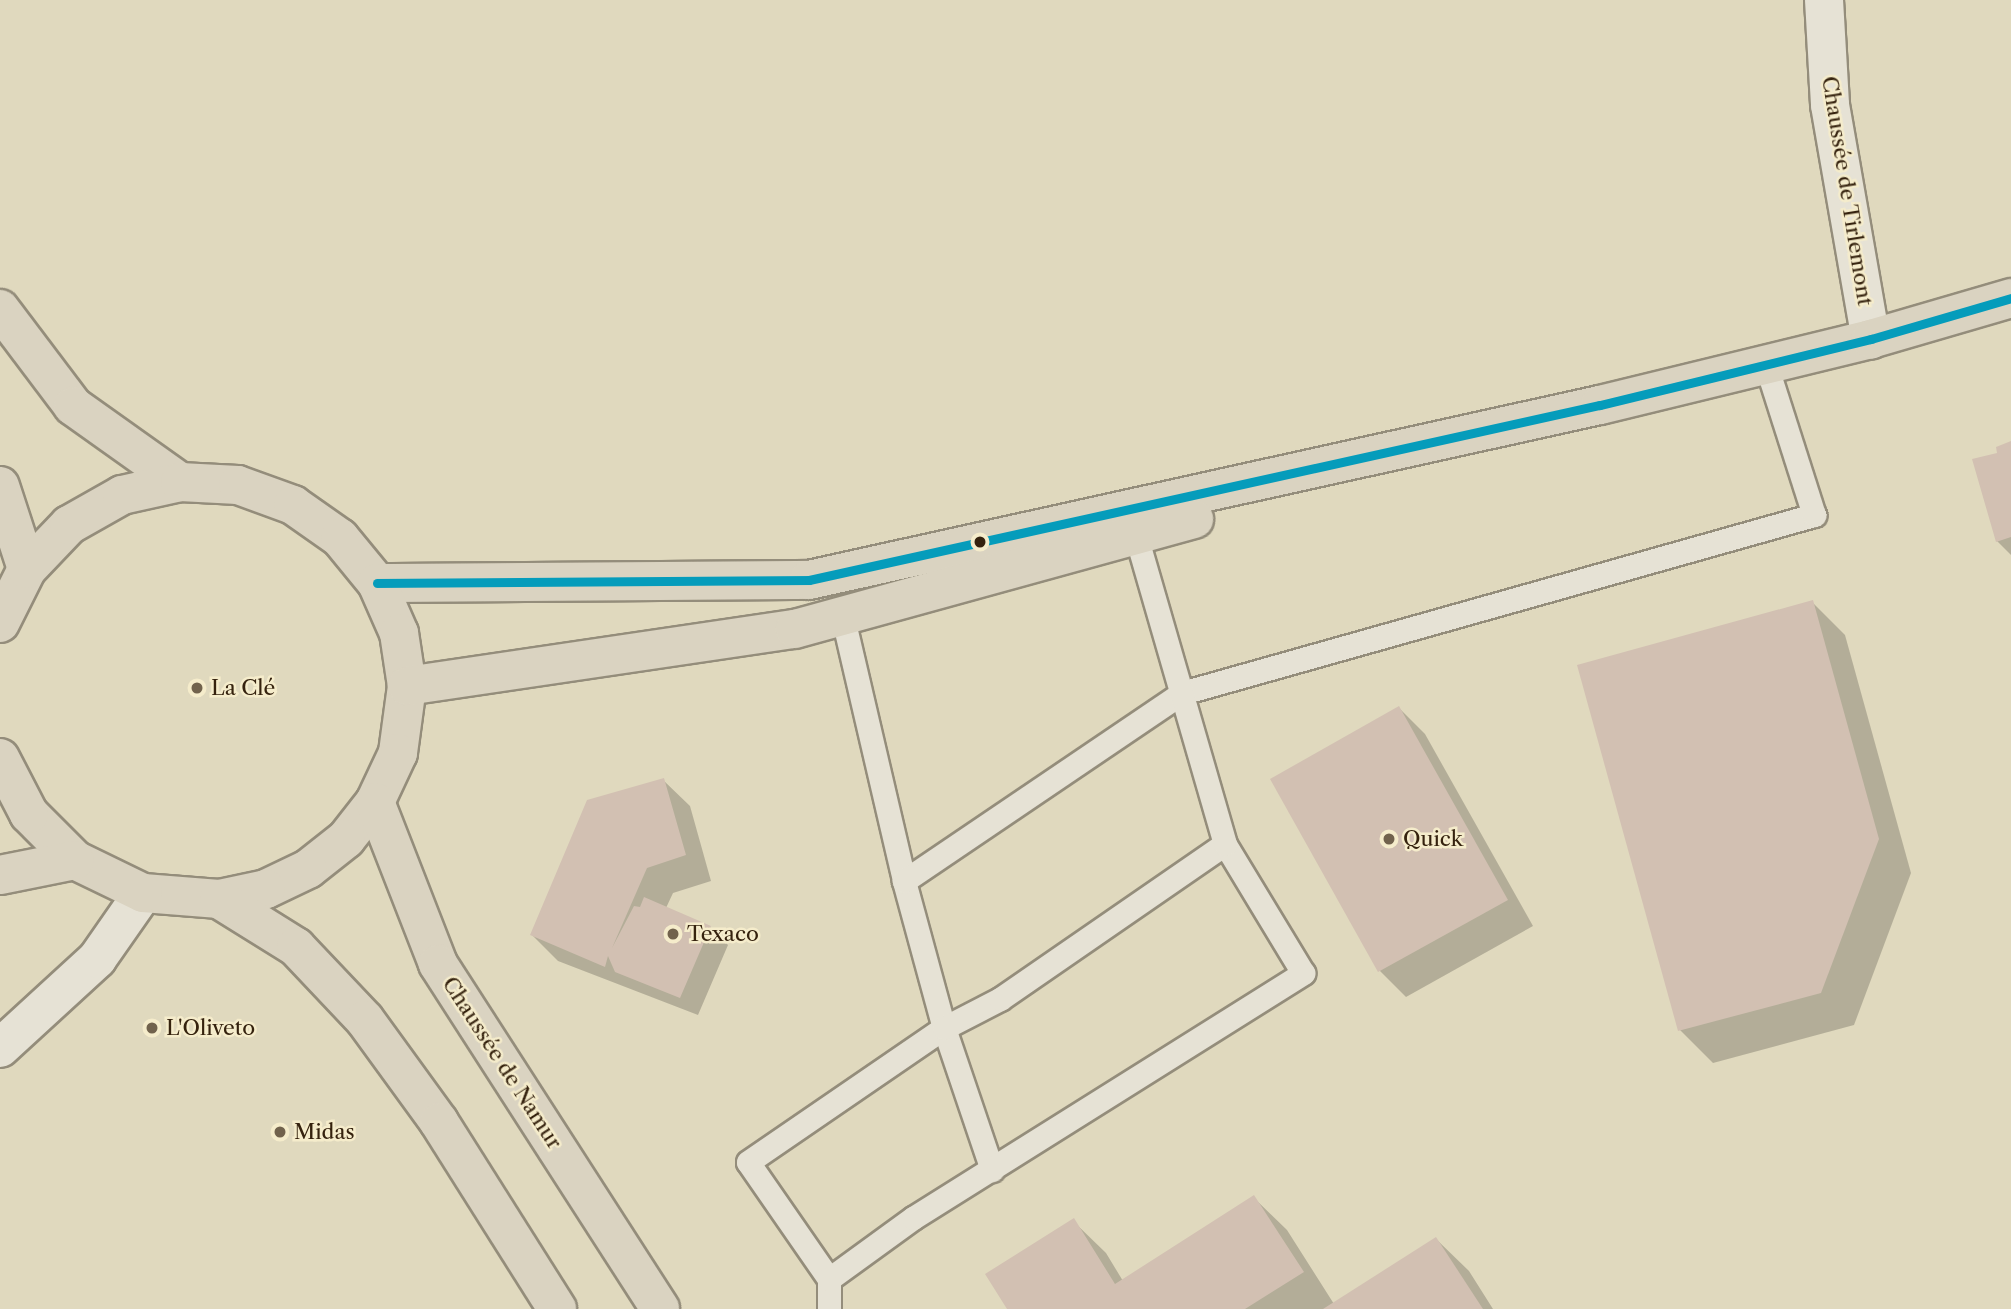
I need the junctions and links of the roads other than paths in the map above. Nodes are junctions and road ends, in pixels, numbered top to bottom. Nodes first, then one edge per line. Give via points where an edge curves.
1 (1824, 0) edge
2 (2011, 298) edge
3 (0, 309) edge
4 (1871, 339) junction
5 (1766, 365) junction
6 (1600, 405) junction
7 (180, 482) junction
8 (0, 486) edge
9 (1136, 535) junction
10 (27, 569) junction
11 (377, 583) junction
12 (843, 618) junction
13 (0, 623) edge
14 (407, 687) junction
15 (1182, 693) junction
16 (0, 758) edge
17 (375, 802) junction
18 (1225, 844) junction
19 (75, 859) junction
20 (0, 875) edge
21 (904, 881) junction
22 (143, 893) junction
23 (219, 899) junction
24 (944, 1028) junction
25 (0, 1048) edge
26 (992, 1170) junction
27 (829, 1279) junction
28 (556, 1309) edge
29 (660, 1309) edge
30 (829, 1309) edge

1 - 4 street, Chaussée de Tirlemont via 1830,105
2 - 4 main road
3 - 7 main road via 73,406
4 - 5 main road
5 - 6 main road
5 - 15 lane via 1814,515
6 - 9 main road
6 - 11 main road via 809,580
7 - 10 main road via 122,495 69,525
7 - 11 main road via 238,485 293,505 341,538
8 - 10 main road
9 - 12 main road
9 - 15 lane
10 - 13 main road
11 - 14 main road via 399,633
12 - 14 main road
12 - 21 lane
14 - 17 main road via 398,753
15 - 18 lane
15 - 21 lane
16 - 19 main road via 29,814
17 - 23 main road via 346,839 308,869 265,889
17 - 29 main road, Chaussée de Namur via 438,964
18 - 24 lane via 1000,999
18 - 26 lane via 1303,973
19 - 20 main road
19 - 22 main road
21 - 24 lane
22 - 23 main road
22 - 25 street via 97,959
23 - 28 main road via 296,947 365,1020 439,1122
24 - 26 lane
24 - 27 lane via 748,1162
26 - 27 lane
27 - 30 lane

